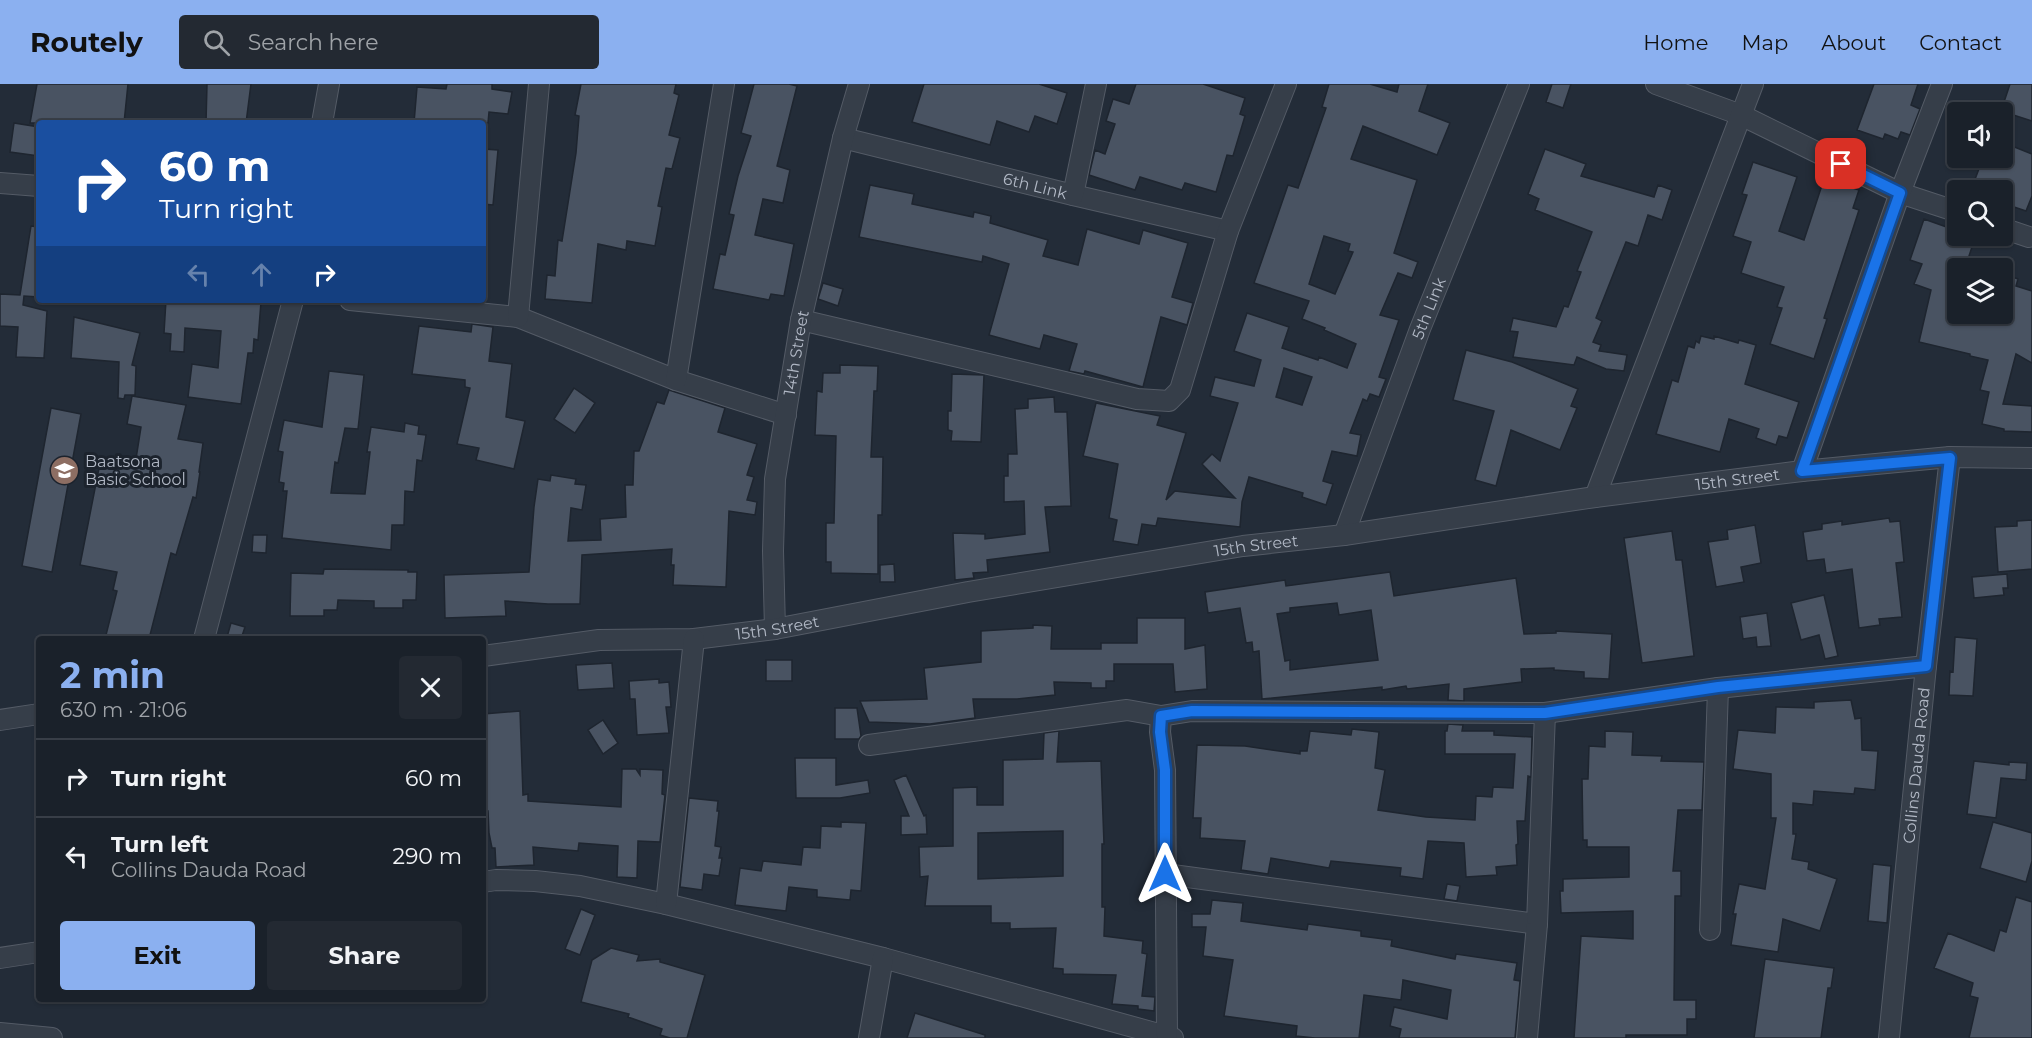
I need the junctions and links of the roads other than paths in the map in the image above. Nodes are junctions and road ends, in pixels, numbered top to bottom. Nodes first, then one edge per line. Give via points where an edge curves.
1 (329, 84) edge
2 (539, 84) edge
3 (724, 84) edge
4 (859, 84) edge
5 (1096, 84) edge
6 (1286, 84) edge
7 (1519, 84) edge
8 (1656, 84) edge
9 (1753, 84) edge
10 (1942, 84) edge
11 (1741, 115) junction
12 (323, 120) edge
13 (843, 138) junction
14 (0, 183) edge
15 (36, 186) edge
16 (1900, 193) junction
17 (1073, 195) junction
18 (1947, 208) edge
19 (1228, 231) junction
20 (2013, 232) edge
21 (2030, 237) dead end
22 (292, 303) edge
23 (380, 303) edge
24 (518, 317) junction
25 (801, 320) junction
26 (676, 380) junction
27 (786, 415) junction
28 (1950, 458) junction
29 (2032, 458) edge
30 (1802, 471) junction
31 (1595, 496) junction
32 (1344, 535) junction
33 (775, 629) junction
34 (205, 636) edge
35 (694, 639) junction
36 (486, 656) edge
37 (1926, 666) junction
38 (1718, 687) junction
39 (1545, 713) junction
40 (36, 714) edge
41 (1161, 716) junction
42 (0, 720) edge
43 (869, 745) dead end
44 (1165, 874) junction
45 (486, 882) edge
46 (666, 904) junction
47 (1537, 924) junction
48 (1710, 930) dead end
49 (36, 952) edge
50 (0, 958) edge
51 (883, 958) junction
52 (0, 1033) edge
53 (1170, 1037) edge
54 (52, 1038) edge
55 (869, 1038) edge
56 (1527, 1038) edge
57 (1889, 1038) edge

1 - 12 street
2 - 24 street
3 - 26 street
4 - 13 street, 14th Street
5 - 17 street
6 - 19 street
7 - 32 street, 5th Link via 1420,329
8 - 11 street
9 - 11 street
10 - 16 street
11 - 16 street
11 - 31 street
13 - 17 street, 6th Link
13 - 25 street, 14th Street
14 - 15 street
16 - 18 street
16 - 30 street
17 - 19 street, 6th Link
19 - 25 street via 1188,370 1180,390 1169,401 1137,399
20 - 21 street
22 - 34 street
23 - 24 street
24 - 26 street
25 - 27 street, 14th Street
26 - 27 street
27 - 33 street, 14th Street via 775,479
28 - 29 street, 15th Street
28 - 30 street, 15th Street
28 - 37 street, Collins Dauda Road
30 - 31 street, 15th Street
31 - 32 street, 15th Street
32 - 33 street, 15th Street via 1220,550
33 - 35 street, 15th Street
35 - 36 street, 15th Street via 599,640
35 - 46 street
37 - 38 street
37 - 57 street, Collins Dauda Road
38 - 39 street
38 - 48 street
39 - 41 street via 1192,711
39 - 47 street
40 - 42 street
41 - 43 street via 1127,710
41 - 44 street
44 - 47 street
44 - 53 street
45 - 46 street via 535,880
46 - 51 street
47 - 56 street
49 - 50 street
51 - 53 street
51 - 55 street
52 - 54 street

